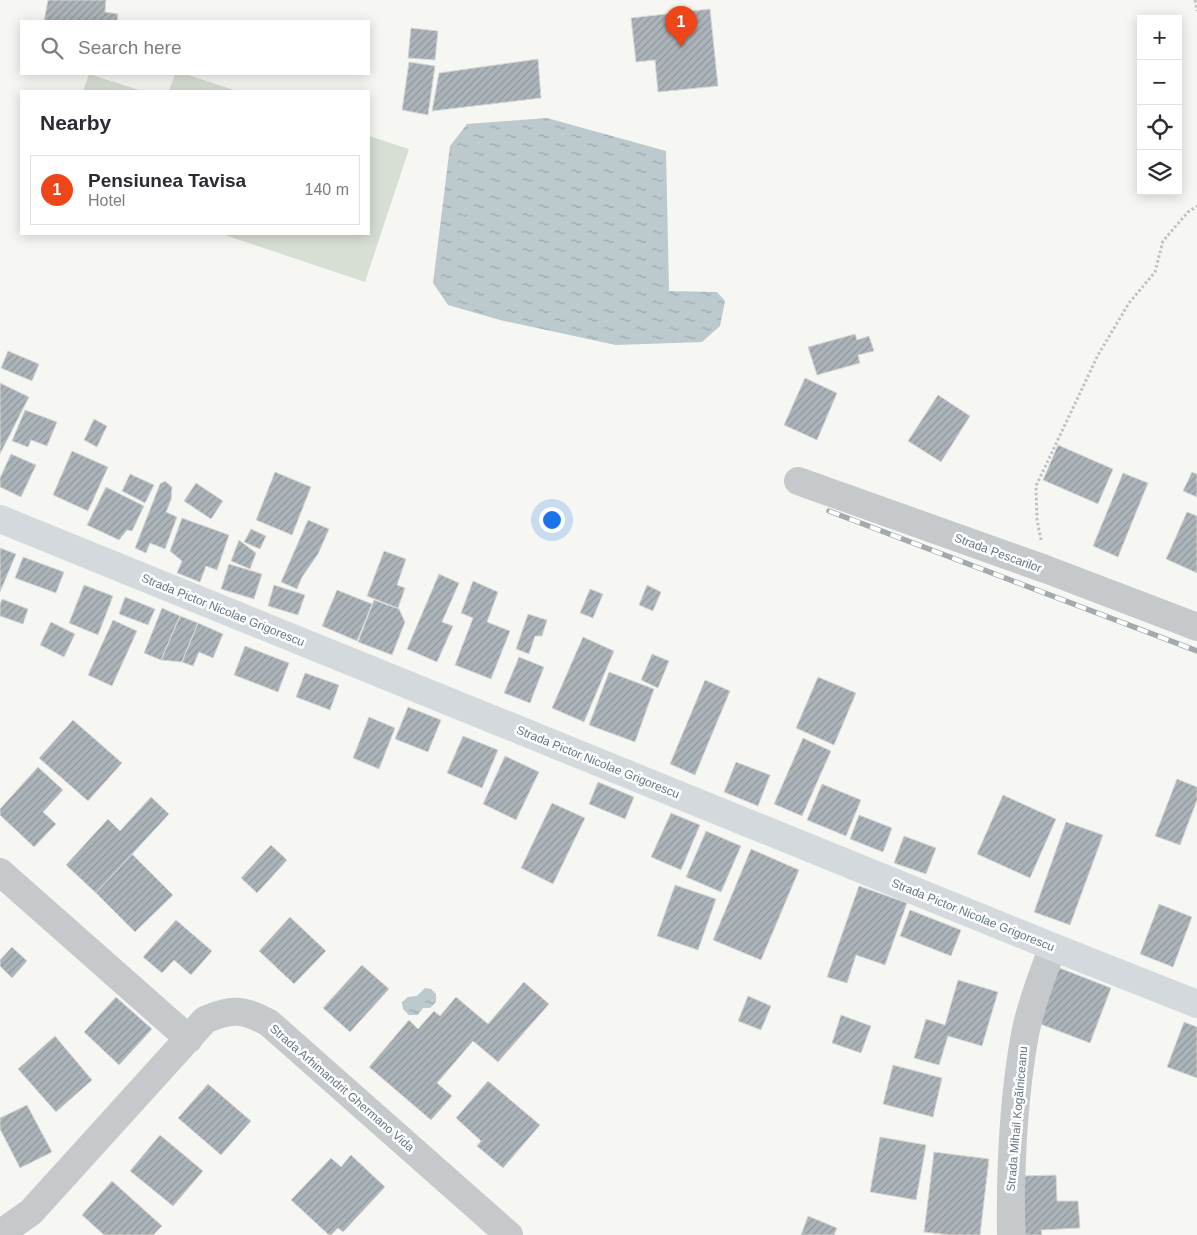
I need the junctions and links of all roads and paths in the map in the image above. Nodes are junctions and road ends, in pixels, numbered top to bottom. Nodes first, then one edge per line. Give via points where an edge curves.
1 (1195, 0) edge
2 (1197, 11) edge
3 (1197, 206) edge
4 (798, 481) dead end
5 (0, 519) edge
6 (1048, 570) junction
7 (1197, 627) edge
8 (0, 872) edge
9 (1053, 947) junction
10 (1197, 1004) edge
11 (189, 1039) junction
12 (0, 1234) edge
13 (509, 1235) edge
14 (1011, 1235) edge

1 - 2 path
3 - 6 path via 1164,240 1155,272 1129,303 1098,355 1036,486 1037,520
4 - 6 street, Strada Pescarilor
5 - 9 main road, Strada Pictor Nicolae Grigorescu
6 - 7 street, Strada Pescarilor
8 - 11 street
9 - 10 main road, Strada Pictor Nicolae Grigorescu
9 - 14 street, Strada Mihail Kogălniceanu via 1025,1033 1010,1180
11 - 12 street, Strada Arhimandrit Ghermano Vida via 31,1212
11 - 13 street, Strada Arhimandrit Ghermano Vida via 205,1020 220,1013 237,1011 252,1014 269,1023

